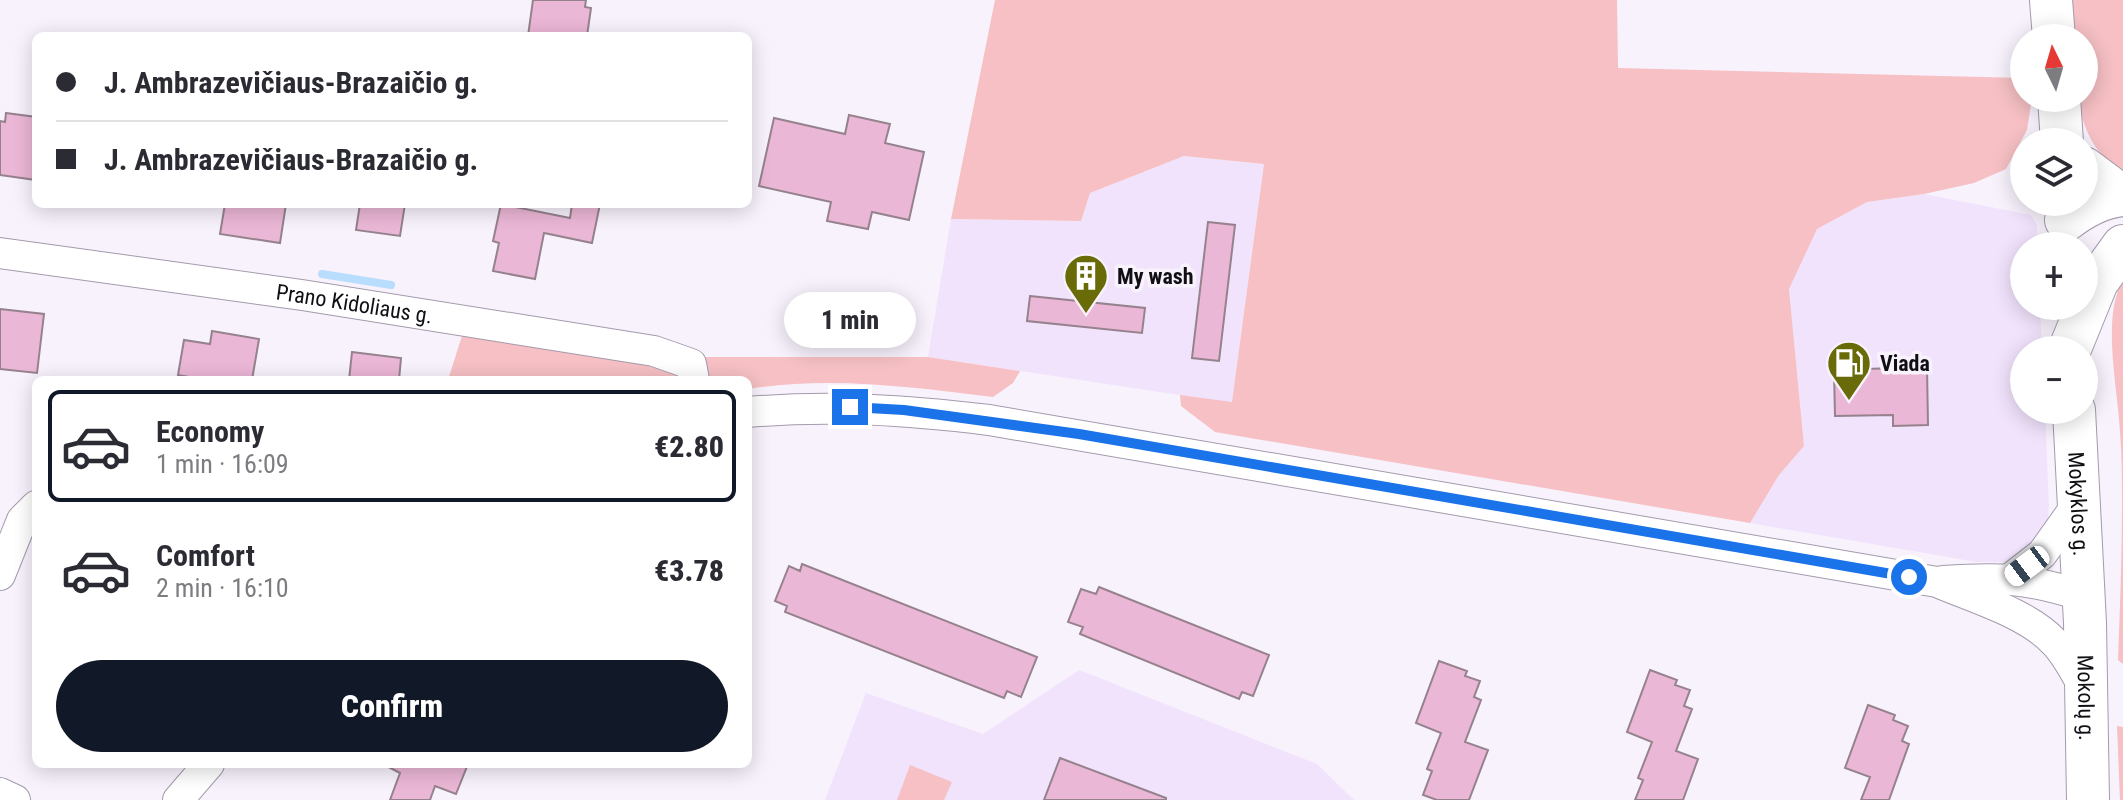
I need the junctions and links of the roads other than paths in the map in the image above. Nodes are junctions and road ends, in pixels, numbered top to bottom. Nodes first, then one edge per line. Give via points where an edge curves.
1 (2051, 0) edge
2 (2053, 24) edge
3 (2098, 176) edge
4 (2122, 207) edge
5 (2066, 223) edge
6 (2123, 246) edge
7 (0, 253) edge
8 (2071, 334) edge
9 (693, 376) edge
10 (752, 412) edge
11 (2075, 424) edge
12 (2079, 502) junction
13 (32, 510) edge
14 (0, 575) edge
15 (2011, 578) junction
16 (1937, 582) junction
17 (2083, 596) junction
18 (2012, 613) junction
19 (2085, 690) junction
20 (206, 768) edge
21 (0, 793) edge
22 (15, 800) edge
23 (178, 800) edge
24 (2088, 800) edge

1 - 2 main road
3 - 4 main road
4 - 5 main road via 2098,201
6 - 8 main road via 2097,282
7 - 9 street, Prano Kidoliaus g. via 654,351 691,364
10 - 16 street via 850,407 989,420
11 - 12 main road, Mokyklos g.
12 - 15 street via 2042,554
12 - 17 main road, Mokyklos g.
13 - 14 street via 22,520
15 - 16 street
15 - 17 street
16 - 18 street
17 - 18 street
17 - 19 main road, Mokolų g.
18 - 19 street via 2052,639
19 - 24 main road, Mokolų g.
20 - 23 street
21 - 22 street

